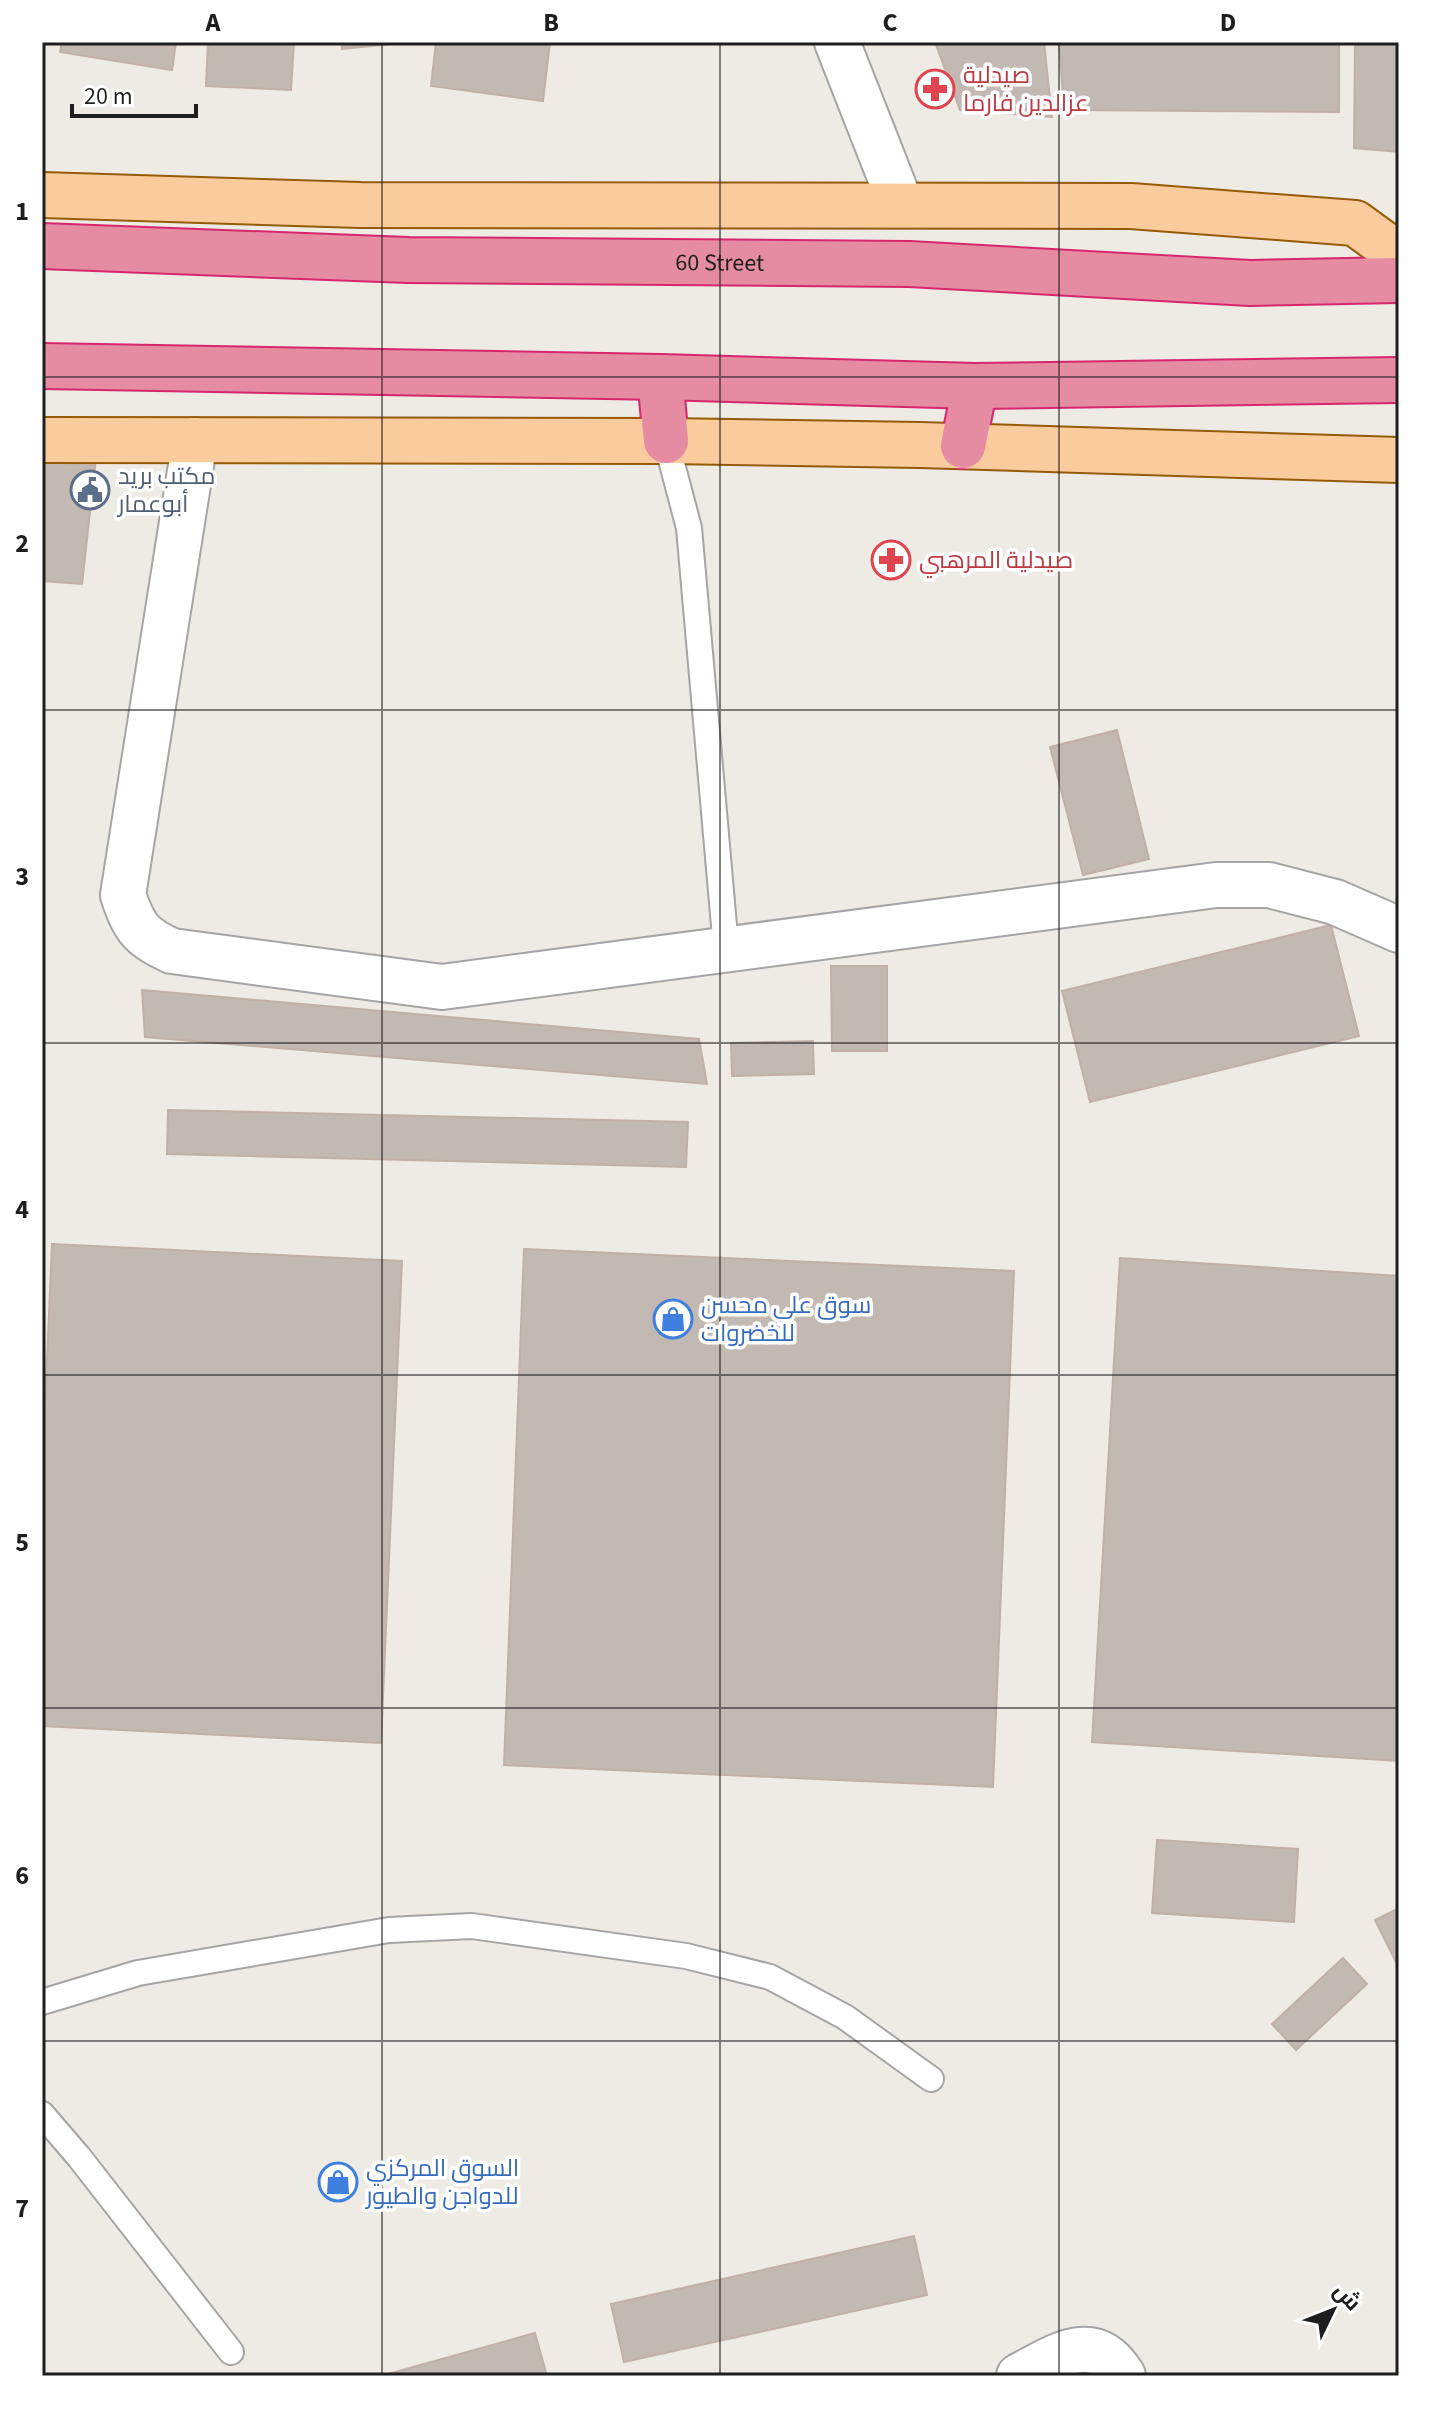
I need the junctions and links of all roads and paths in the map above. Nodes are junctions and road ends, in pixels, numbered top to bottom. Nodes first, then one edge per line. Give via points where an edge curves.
1 (837, 42) edge
2 (42, 195) edge
3 (901, 205) junction
4 (42, 246) edge
5 (1399, 255) edge
6 (1399, 280) edge
7 (42, 366) edge
8 (660, 377) junction
9 (1399, 380) edge
10 (975, 386) junction
11 (42, 440) edge
12 (195, 440) junction
13 (666, 441) junction
14 (963, 446) junction
15 (1399, 460) edge
16 (1399, 930) edge
17 (726, 948) junction
18 (42, 2002) edge
19 (931, 2079) dead end
20 (42, 2114) edge
21 (231, 2352) dead end
22 (1019, 2376) edge
23 (1123, 2376) edge

1 - 3 street
2 - 3 main road via 360,205
3 - 5 main road via 1131,206 1355,223
4 - 6 highway, 60 Street via 408,260 909,264 1250,283
7 - 8 highway
8 - 10 highway
8 - 13 highway
9 - 10 highway
10 - 14 highway
11 - 12 main road
12 - 13 main road
12 - 17 street via 123,895 132,923 149,941 172,951 442,987
13 - 14 main road
13 - 17 lane via 689,528
14 - 15 main road
16 - 17 street via 1335,902 1269,885 1216,885
18 - 19 lane via 138,1973 389,1930 472,1926 686,1956 770,1977 845,2017
20 - 21 lane
22 - 23 street via 1076,2350 1107,2356

